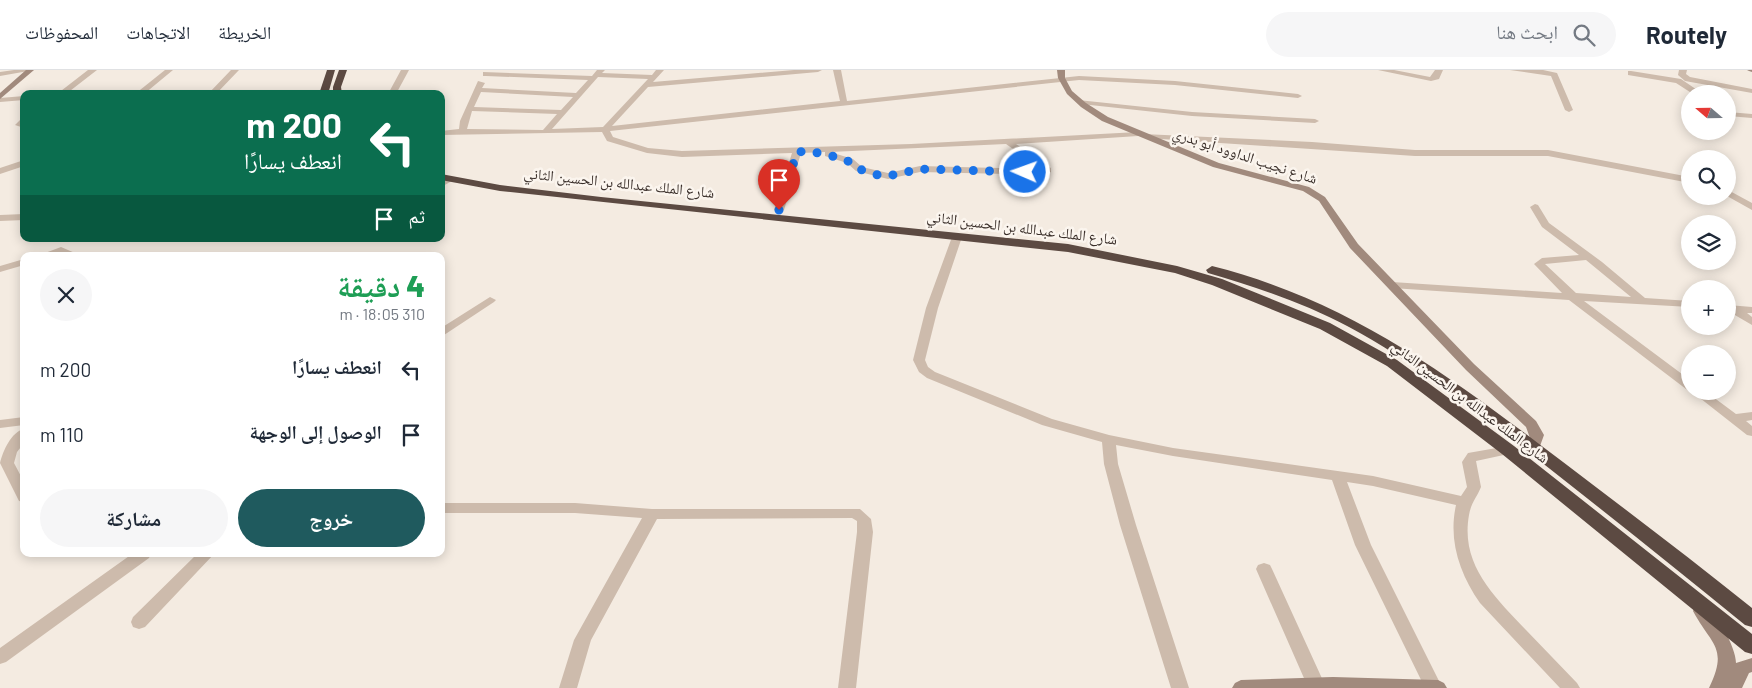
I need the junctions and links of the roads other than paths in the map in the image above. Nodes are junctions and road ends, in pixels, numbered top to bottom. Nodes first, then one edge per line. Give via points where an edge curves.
1 (30, 70) edge
2 (93, 70) edge
3 (169, 70) edge
4 (235, 70) edge
5 (331, 70) edge
6 (343, 70) edge
7 (405, 70) edge
8 (742, 70) edge
9 (818, 70) edge
10 (838, 70) edge
11 (1382, 70) edge
12 (1439, 70) edge
13 (1514, 70) edge
14 (1683, 70) edge
15 (489, 72) edge
16 (658, 73) edge
17 (1631, 73) dead end
18 (0, 74) edge
19 (597, 74) edge
20 (1061, 75) edge
21 (740, 78) junction
22 (647, 85) junction
23 (1684, 85) edge
24 (66, 90) edge
25 (144, 90) edge
26 (216, 90) edge
27 (324, 90) edge
28 (337, 90) edge
29 (394, 90) edge
30 (477, 90) junction
31 (1752, 91) edge
32 (578, 95) junction
33 (1298, 96) dead end
34 (20, 98) edge
35 (0, 99) edge
36 (1080, 102) junction
37 (844, 103) junction
38 (469, 109) junction
39 (1569, 110) dead end
40 (563, 112) junction
41 (1736, 115) edge
42 (1752, 116) edge
43 (1315, 121) dead end
44 (605, 129) junction
45 (463, 131) junction
46 (545, 132) junction
47 (445, 133) edge
48 (1142, 135) junction
49 (1008, 142) junction
50 (809, 151) junction
51 (797, 152) junction
52 (20, 164) edge
53 (445, 168) edge
54 (0, 171) edge
55 (1681, 178) edge
56 (445, 180) edge
57 (1736, 198) edge
58 (690, 205) junction
59 (1536, 207) dead end
60 (1752, 207) edge
61 (726, 209) junction
62 (779, 210) junction
63 (20, 217) edge
64 (0, 218) edge
65 (957, 237) junction
66 (1589, 257) junction
67 (20, 263) edge
68 (0, 269) edge
69 (1392, 285) junction
70 (1574, 298) junction
71 (490, 300) dead end
72 (1641, 300) junction
73 (1681, 303) edge
74 (1736, 309) edge
75 (1752, 310) edge
76 (1736, 312) edge
77 (1752, 322) edge
78 (445, 331) edge
79 (1681, 379) edge
80 (1709, 400) edge
81 (1752, 416) edge
82 (1732, 418) junction
83 (20, 422) edge
84 (0, 424) edge
85 (1752, 432) edge
86 (20, 438) edge
87 (1108, 439) junction
88 (1529, 445) junction
89 (1508, 450) junction
90 (1338, 477) junction
91 (20, 489) edge
92 (1464, 502) junction
93 (445, 508) edge
94 (652, 514) junction
95 (139, 557) edge
96 (203, 557) edge
97 (1264, 569) dead end
98 (1697, 602) junction
99 (1752, 619) edge
100 (140, 622) dead end
101 (1752, 646) edge
102 (0, 657) edge
103 (1752, 665) edge
104 (1316, 685) junction
105 (1410, 687) edge
106 (1725, 687) edge
107 (568, 688) edge
108 (848, 688) edge
109 (1180, 688) edge
110 (1241, 688) edge
111 (1435, 688) edge
112 (1571, 688) edge

1 - 18 street
1 - 35 street
2 - 24 street
3 - 25 street
4 - 26 street
5 - 27 highway
6 - 28 highway
7 - 29 street
8 - 21 street
9 - 21 street
10 - 37 street
11 - 12 street via 1431,79
13 - 39 street via 1554,75
14 - 31 street via 1682,75 1688,79
15 - 19 street
15 - 30 street
16 - 19 street
16 - 22 street
17 - 23 street
19 - 32 street
20 - 33 street
20 - 36 street, شارع نجيب الداوود أبو بدري
20 - 37 street
21 - 22 street
22 - 44 street
30 - 32 street
30 - 38 street
32 - 40 street
34 - 35 street
36 - 43 street via 1205,115
36 - 48 street, شارع نجيب الداوود أبو بدري via 1105,119
37 - 44 street
38 - 40 street
38 - 45 street
40 - 46 street
41 - 42 street
44 - 46 street
44 - 51 street via 606,135 616,141 669,154
45 - 46 street
45 - 47 street
48 - 49 street
48 - 55 street via 1415,153 1548,153
48 - 69 street, شارع نجيب الداوود أبو بدري via 1216,165 1316,194 1333,212 1354,246
49 - 50 street
49 - 50 street via 1048,170 920,169 888,176 859,169 845,159
50 - 51 street
51 - 62 street
52 - 54 street
53 - 58 highway, شارع الملك عبدالله بن الحسين الثاني via 521,182
56 - 58 highway, شارع الملك عبدالله بن الحسين الثاني
57 - 60 street
58 - 61 highway, شارع الملك عبدالله بن الحسين الثاني
59 - 66 street via 1545,225
61 - 62 highway, شارع الملك عبدالله بن الحسين الثاني
61 - 65 highway, شارع الملك عبدالله بن الحسين الثاني
62 - 88 highway, شارع الملك عبدالله بن الحسين الثاني via 1102,244 1219,272 1297,300 1369,332 1412,359
63 - 64 street
65 - 87 street via 932,308 920,360 923,369 1048,422
65 - 89 highway, شارع الملك عبدالله بن الحسين الثاني via 1097,252 1177,270 1287,309 1392,363
66 - 70 street via 1539,263
66 - 72 street
67 - 68 street
69 - 70 street
69 - 88 street, شارع نجيب الداوود أبو بدري via 1470,367 1531,424 1538,438
70 - 72 street
70 - 79 street
71 - 78 street
72 - 73 street
74 - 75 street
76 - 77 street
80 - 82 street
81 - 82 street
82 - 85 street
83 - 84 street
86 - 91 street via 10,450 7,463
87 - 90 street
87 - 109 street via 1111,464 1128,524
88 - 99 highway, شارع الملك عبدالله بن الحسين الثاني
89 - 92 street via 1470,459 1468,464 1475,482
89 - 98 highway, شارع الملك عبدالله بن الحسين الثاني
90 - 92 street via 1373,481
90 - 111 street via 1370,560
92 - 112 street via 1460,524 1474,584
93 - 94 street via 575,508
94 - 107 street via 583,640
94 - 108 street via 854,513 864,519
95 - 102 street
96 - 100 street
97 - 104 street
98 - 101 highway, شارع الملك عبدالله بن الحسين الثاني
98 - 106 street via 1725,645 1728,668
103 - 106 street via 1743,667
104 - 105 street
104 - 110 street
105 - 111 street

